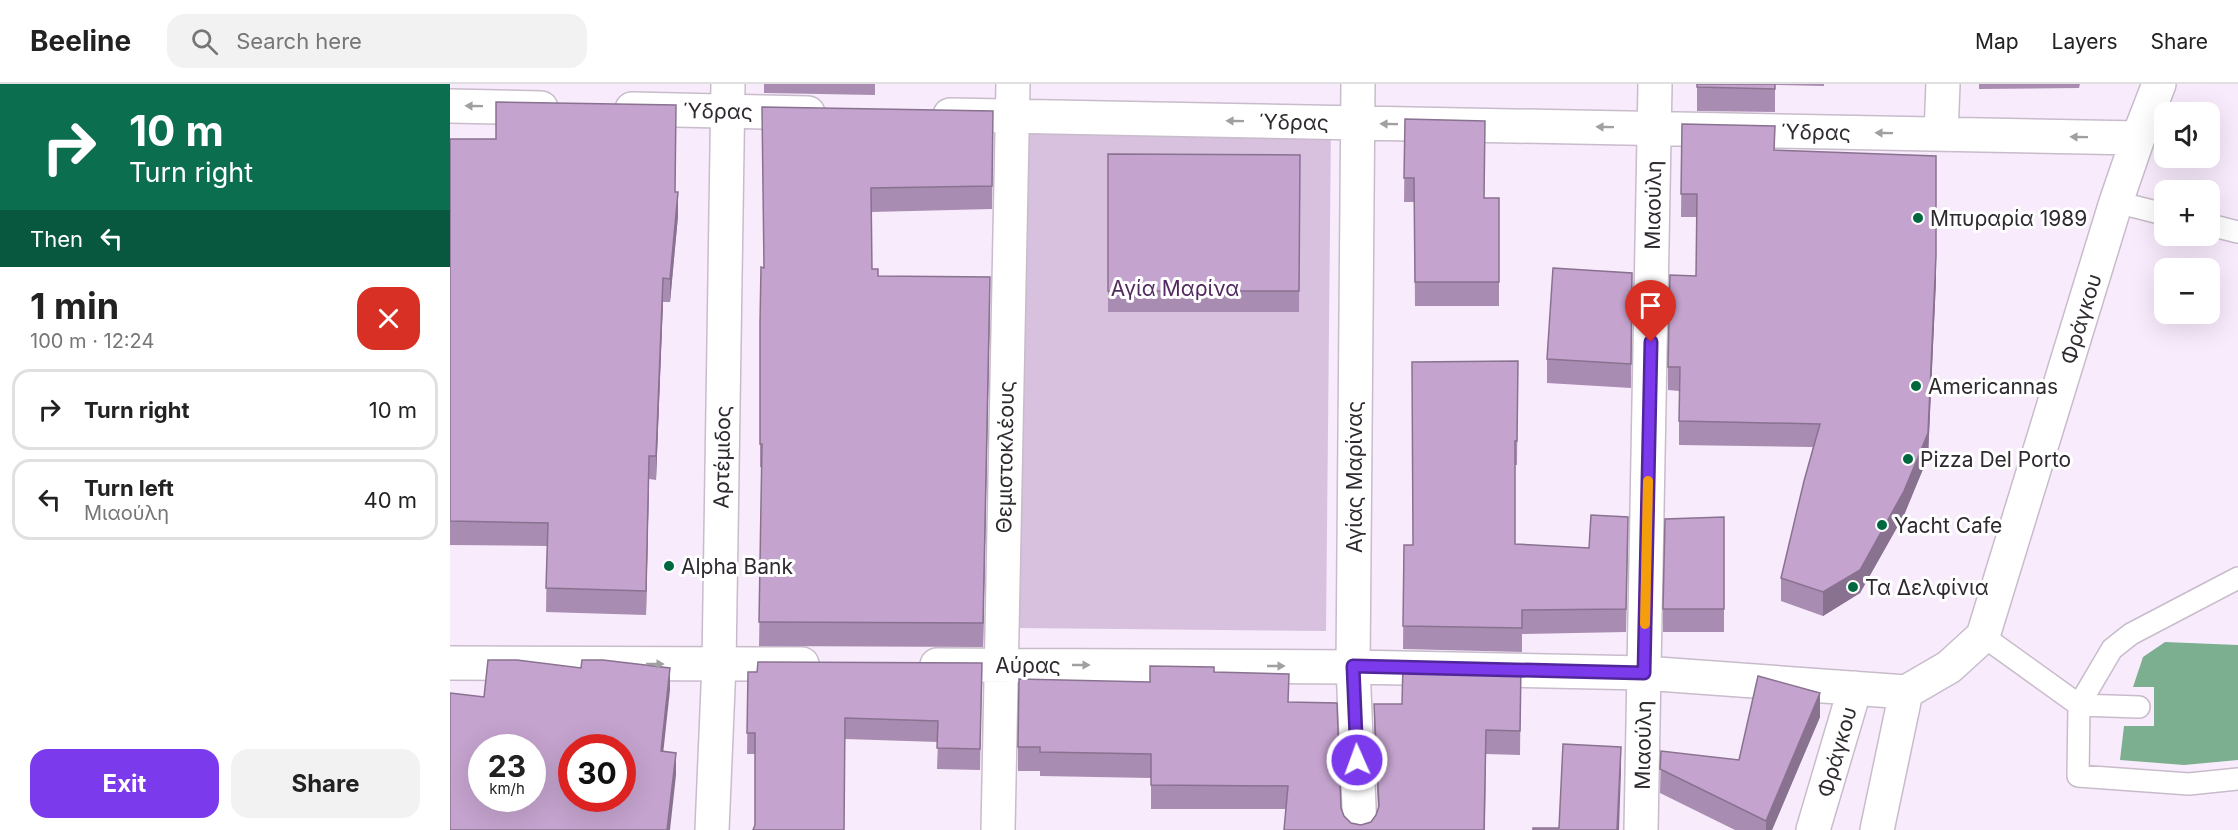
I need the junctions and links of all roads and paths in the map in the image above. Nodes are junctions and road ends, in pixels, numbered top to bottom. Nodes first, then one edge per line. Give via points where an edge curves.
1 (1012, 84) edge
2 (1358, 84) edge
3 (1655, 84) edge
4 (1943, 84) edge
5 (2159, 84) edge
6 (728, 98) edge
7 (450, 106) edge
8 (566, 108) edge
9 (600, 109) edge
10 (834, 113) edge
11 (917, 115) edge
12 (1012, 116) junction
13 (1357, 123) junction
14 (1654, 128) junction
15 (1941, 134) junction
16 (2138, 138) junction
17 (2116, 202) junction
18 (2154, 212) edge
19 (2220, 228) edge
20 (2238, 232) edge
21 (2238, 578) edge
22 (1983, 636) junction
23 (450, 663) edge
24 (718, 664) junction
25 (836, 665) edge
26 (907, 665) edge
27 (1001, 665) junction
28 (1353, 666) junction
29 (1644, 673) junction
30 (1856, 688) junction
31 (1906, 692) junction
32 (2079, 705) junction
33 (2139, 707) dead end
34 (2238, 779) edge
35 (712, 830) edge
36 (998, 830) edge
37 (1360, 830) edge
38 (1641, 830) edge
39 (1814, 830) edge
40 (1877, 830) edge

1 - 12 street, Θεμιστοκλέους
2 - 13 street, Αγίας Μαρίνας
3 - 14 street, Μιαούλη
4 - 15 street
5 - 16 street, Φράγκου
6 - 9 street, Ύδρας
6 - 10 street, Ύδρας
6 - 24 street, Αρτέμιδος
8 -> 7 street
11 - 12 street, Ύδρας
13 -> 12 street, Ύδρας
12 - 27 street, Θεμιστοκλέους
14 -> 13 street, Ύδρας
13 - 28 street, Αγίας Μαρίνας
15 -> 14 street, Ύδρας
14 - 29 street, Μιαούλη
16 -> 15 street, Ύδρας
16 - 17 street, Φράγκου
17 - 18 lane
17 - 22 street, Φράγκου
19 - 20 lane
21 - 32 lane via 2119,642
22 - 31 street via 1949,667
22 - 32 lane
23 -> 24 street
24 - 25 street
24 - 35 street, Αρτέμιδος
26 - 27 street, Αύρας
27 -> 28 street, Αύρας
27 - 36 street, Θεμιστοκλέους
28 - 29 street, Αύρας
28 - 37 street, Αγίας Μαρίνας
29 - 30 street, Αύρας
29 - 38 street, Μιαούλη
30 - 31 street, Φράγκου
30 - 39 street, Φράγκου
31 - 40 street
32 - 33 lane
32 - 34 lane via 2078,776 2189,784

